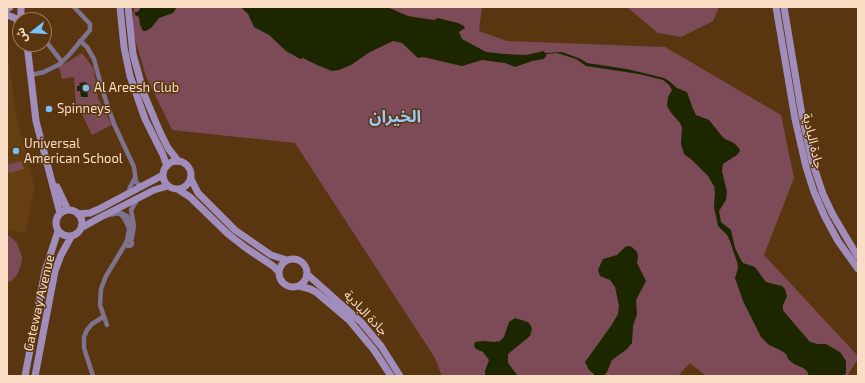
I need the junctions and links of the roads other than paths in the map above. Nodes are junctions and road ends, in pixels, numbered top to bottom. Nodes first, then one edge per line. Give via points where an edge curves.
1 (10, 7) edge
2 (74, 7) edge
3 (120, 7) edge
4 (128, 7) edge
5 (776, 7) edge
6 (784, 7) edge
7 (7, 9) edge
8 (80, 41) junction
9 (75, 47) junction
10 (52, 49) edge
11 (89, 51) junction
12 (28, 52) edge
13 (62, 62) junction
14 (31, 73) junction
15 (178, 161) junction
16 (167, 166) junction
17 (50, 173) junction
18 (163, 175) junction
19 (135, 178) junction
20 (191, 179) junction
21 (168, 186) junction
22 (142, 187) junction
23 (179, 190) junction
24 (128, 195) junction
25 (138, 198) junction
26 (68, 210) junction
27 (60, 213) junction
28 (78, 214) junction
29 (106, 214) junction
30 (81, 228) junction
31 (58, 231) junction
32 (71, 237) junction
33 (129, 243) junction
34 (858, 257) edge
35 (287, 260) junction
36 (858, 269) edge
37 (279, 272) junction
38 (307, 274) junction
39 (299, 286) junction
40 (104, 317) junction
41 (107, 325) dead end
42 (380, 358) junction
43 (399, 373) edge
44 (24, 376) edge
45 (35, 376) edge
46 (93, 376) edge
47 (391, 376) edge

1 - 7 street
2 - 8 street via 91,27
3 - 16 street via 124,47 133,83 145,119
4 - 15 street via 133,54 144,94 163,139
5 - 36 street, جادة البادية via 806,167 825,217
6 - 34 street, جادة البادية via 812,161 833,215
8 - 9 street
8 - 11 street
9 - 11 street
9 - 13 street
10 - 13 street
11 - 19 street via 95,62 118,135 134,167
12 - 14 street
13 - 14 street via 46,71
14 - 17 street via 36,121
15 - 16 street
15 - 20 street via 188,166
16 - 18 street
17 - 26 street
17 - 27 street
18 - 21 street
18 - 22 street
19 - 22 street via 136,184
19 - 24 street
20 - 23 street
20 - 35 street via 198,193 235,230 271,255
21 - 23 street
21 - 25 street
22 - 24 street
23 - 37 street via 190,197 234,239
24 - 28 street via 95,211
25 - 29 street
25 - 33 street via 131,210 134,226
26 - 27 street
26 - 28 street
27 - 31 street via 55,224
28 - 30 street via 82,222
29 - 30 street
29 - 33 street via 118,213 128,218
30 - 32 street
31 - 32 street via 64,236
31 - 44 street, Gateway Avenue via 45,270
32 - 45 street, Gateway Avenue via 56,271
33 - 40 street via 106,276 101,289 100,305
35 - 37 street
35 - 38 street via 296,259 302,262
37 - 39 street via 285,284
38 - 39 street via 306,280
38 - 43 street, جادة البادية via 361,322
39 - 42 street, جادة البادية via 316,292 342,314
40 - 41 street
40 - 46 street via 92,324 84,337 84,348
42 - 43 street
42 - 47 street, جادة البادية

